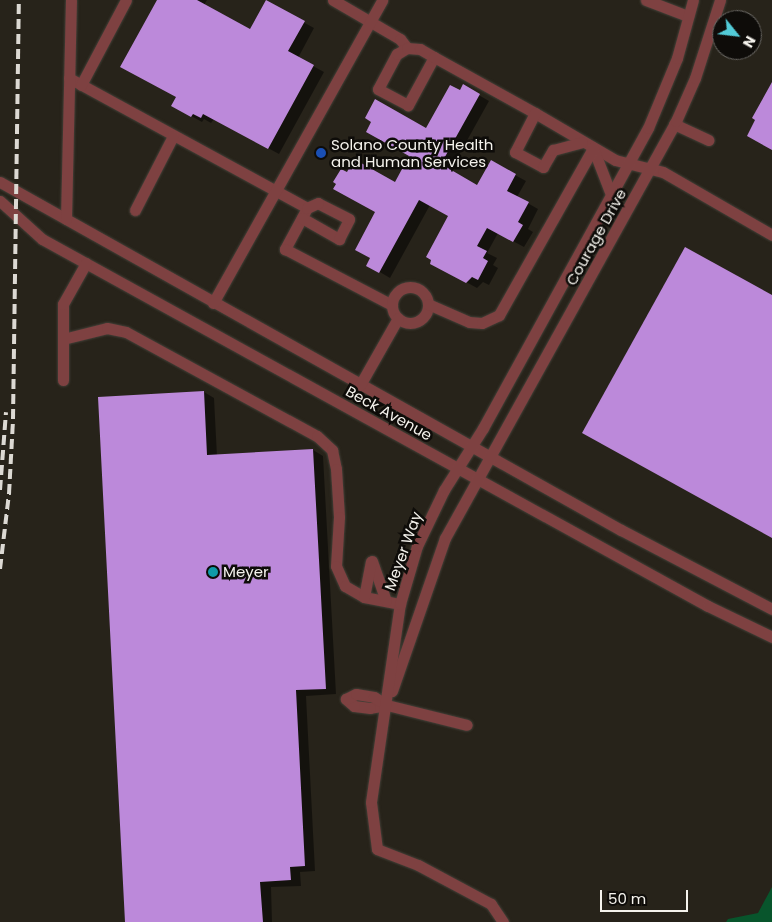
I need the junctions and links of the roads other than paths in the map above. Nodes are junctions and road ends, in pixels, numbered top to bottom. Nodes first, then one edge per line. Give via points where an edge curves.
1 (71, 0) edge
2 (80, 0) edge
3 (126, 0) edge
4 (333, 0) edge
5 (382, 0) edge
6 (646, 0) edge
7 (693, 0) edge
8 (720, 0) edge
9 (688, 16) junction
10 (70, 18) junction
11 (371, 21) junction
12 (407, 48) junction
13 (434, 57) junction
14 (69, 78) junction
15 (81, 85) junction
16 (535, 114) junction
17 (674, 124) junction
18 (173, 136) junction
19 (708, 140) dead end
20 (582, 142) junction
21 (593, 148) junction
22 (628, 164) junction
23 (651, 170) junction
24 (0, 182) edge
25 (275, 192) junction
26 (610, 192) junction
27 (0, 201) edge
28 (135, 210) dead end
29 (66, 219) junction
30 (772, 235) edge
31 (86, 263) junction
32 (213, 303) junction
33 (428, 304) junction
34 (392, 305) junction
35 (398, 318) junction
36 (63, 339) junction
37 (63, 380) dead end
38 (360, 385) junction
39 (471, 446) junction
40 (491, 457) junction
41 (458, 468) junction
42 (478, 479) junction
43 (364, 598) junction
44 (386, 601) junction
45 (400, 604) junction
46 (772, 609) edge
47 (772, 637) edge
48 (387, 704) junction
49 (467, 725) dead end
50 (503, 922) edge

1 - 10 street
2 - 10 street
3 - 15 street
4 - 11 street
5 - 11 street
6 - 9 street
7 - 9 street, Courage Drive
8 - 17 street, Courage Drive via 694,78
9 - 22 street, Courage Drive via 677,58 648,128
10 - 14 street
11 - 12 street via 400,39
11 - 25 street
12 - 13 street via 420,49
12 - 13 street via 398,54 378,89 408,105
13 - 16 street
14 - 15 street
14 - 29 street
15 - 18 street
16 - 20 street
16 - 20 street via 515,152 543,167 552,150
17 - 19 street
17 - 23 street, Courage Drive
18 - 25 street
18 - 28 street
20 - 21 street
21 - 22 street
21 - 26 street
21 - 33 street via 499,315 482,323 469,322
22 - 23 street
22 - 26 street, Courage Drive
23 - 30 street via 663,172
23 - 40 street, Courage Drive
24 - 29 street, Beck Avenue
25 - 32 street
25 - 34 street via 305,213 285,249
26 - 39 street, Courage Drive
27 - 31 street, Beck Avenue via 32,232
29 - 32 street, Beck Avenue
31 - 36 street via 63,304
31 - 41 street, Beck Avenue
32 - 38 street, Beck Avenue
33 - 34 street via 424,293 410,287 395,294
33 - 35 street via 420,320 409,323
34 - 35 street
35 - 38 street
36 - 37 street
36 - 43 street via 107,328 126,332 316,436 332,450 336,469 339,517 336,566 345,586
38 - 39 street, Beck Avenue
39 - 40 street, Beck Avenue
39 - 41 street, Meyer Way
40 - 42 street, Courage Drive
40 - 46 street, Beck Avenue
41 - 42 street, Beck Avenue
41 - 45 street, Meyer Way via 417,546
42 - 47 street, Beck Avenue via 708,606
42 - 48 street, Meyer Way via 445,538
43 - 44 street
43 - 44 street via 372,561
44 - 45 street
45 - 48 street, Meyer Way
48 - 49 street
48 - 50 street, Meyer Way via 371,802 377,849 418,865 490,904

